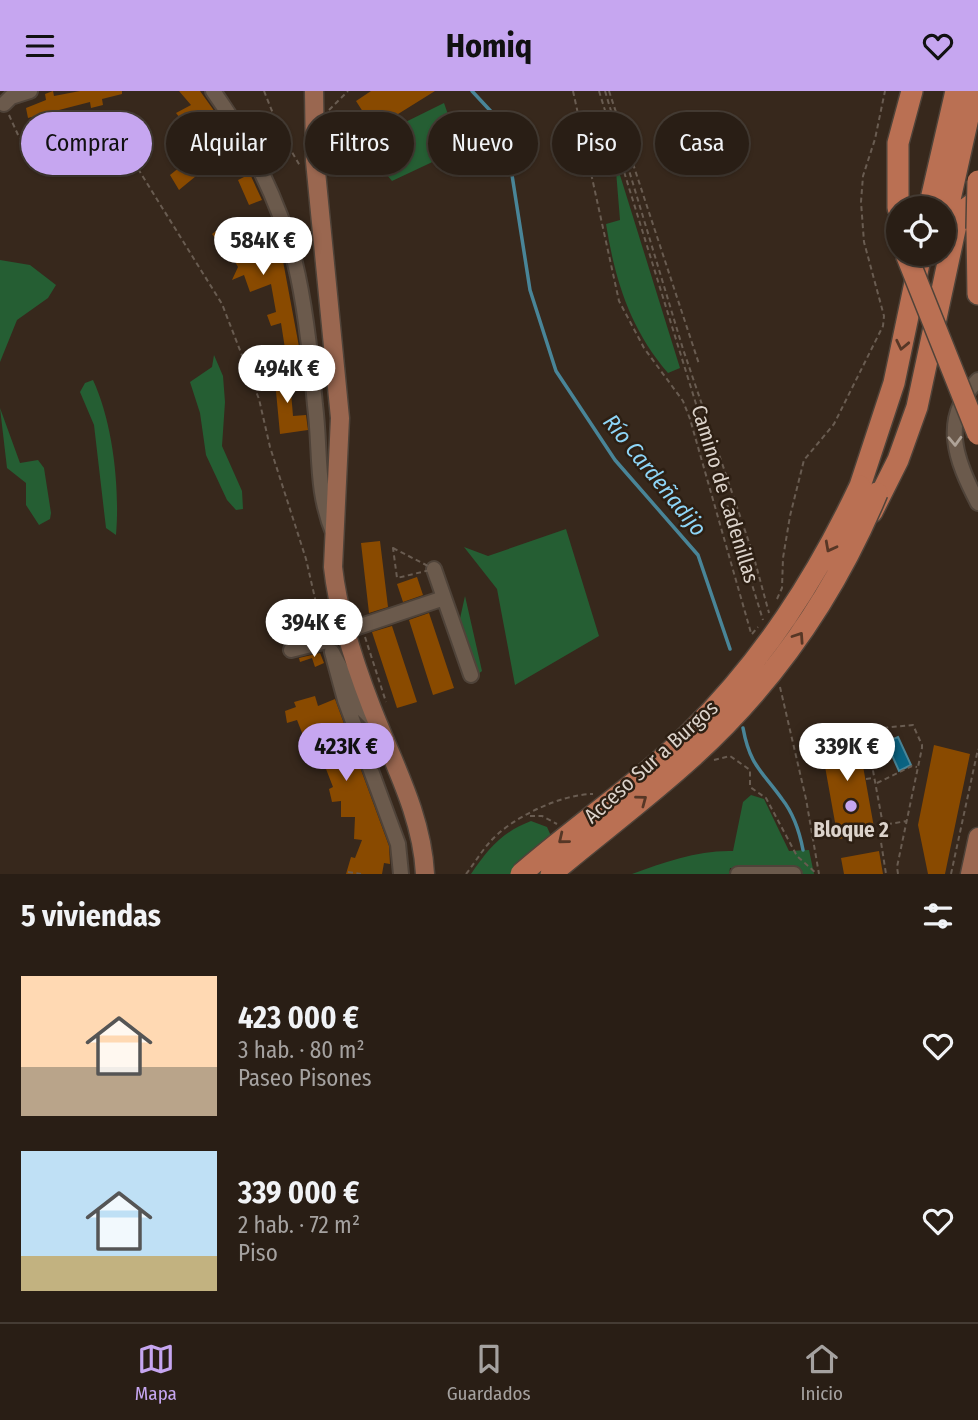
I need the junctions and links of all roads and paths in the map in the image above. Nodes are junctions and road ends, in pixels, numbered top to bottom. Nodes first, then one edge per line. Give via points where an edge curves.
1 (30, 91) edge
2 (213, 91) edge
3 (264, 91) edge
4 (314, 91) edge
5 (348, 91) edge
6 (573, 91) edge
7 (599, 91) edge
8 (607, 91) edge
9 (885, 91) edge
10 (912, 91) edge
11 (956, 91) edge
12 (974, 91) edge
13 (4, 104) joint
14 (313, 112) edge
15 (324, 112) edge
16 (305, 175) dead end
17 (318, 175) edge
18 (978, 181) edge
19 (897, 196) edge
20 (932, 196) edge
21 (951, 196) edge
22 (978, 200) edge
23 (977, 232) edge
24 (911, 266) edge
25 (918, 266) edge
26 (937, 266) edge
27 (978, 294) edge
28 (699, 364) dead end
29 (978, 380) edge
30 (978, 434) edge
31 (873, 491) junction
32 (978, 503) edge
33 (334, 537) junction
34 (434, 569) junction
35 (444, 598) junction
36 (777, 600) dead end
37 (770, 611) junction
38 (763, 622) junction
39 (770, 623) dead end
40 (346, 631) junction
41 (327, 644) junction
42 (291, 650) dead end
43 (471, 675) dead end
44 (779, 682) dead end
45 (379, 727) junction
46 (978, 749) edge
47 (918, 767) junction
48 (874, 777) junction
49 (866, 779) dead end
50 (876, 784) junction
51 (750, 787) dead end
52 (596, 794) dead end
53 (529, 816) junction
54 (907, 821) junction
55 (883, 825) junction
56 (560, 826) dead end
57 (978, 837) edge
58 (348, 872) dead end
59 (361, 874) edge
60 (401, 874) edge
61 (425, 874) edge
62 (466, 874) edge
63 (522, 874) edge
64 (551, 874) edge
65 (738, 874) edge
66 (794, 874) edge
67 (818, 874) edge
68 (886, 874) edge
69 (898, 874) edge
70 (951, 874) edge
71 (970, 874) edge

1 - 13 street
2 - 33 street via 240,130 280,217 296,265 315,403 318,482
3 - 16 path
4 - 14 main road
5 - 15 path
6 - 38 path, Camino de Cadenillas via 619,301 644,348 683,401 752,634
7 - 38 path
8 - 28 path
8 - 37 path via 683,349
9 - 36 path via 860,202 883,326 834,424 804,460
10 - 19 highway via 898,143
11 - 20 highway
12 - 21 highway
13 - 41 path via 19,137 34,148 58,143 122,143 214,288 259,399
17 - 33 main road via 340,418
18 - 23 highway, bridge
22 - 31 highway via 956,225 908,436
23 - 27 highway
24 - 30 highway, bridge
25 -> 31 highway, Acceso Sur a Burgos
26 - 31 highway, Acceso Sur a Burgos via 911,392 894,449
29 -> 32 street via 957,414 954,444 956,459
31 -> 63 highway, Acceso Sur a Burgos, bridge via 744,676 669,752
64 -> 31 highway, Acceso Sur a Burgos, bridge via 649,795 729,720 795,643 858,538
33 - 40 main road via 335,589
34 - 34 path via 397,578 394,548 425,562
34 - 35 street
35 - 40 street
35 - 43 street
37 - 38 path
37 - 39 path
40 - 45 main road
41 - 42 street
41 - 45 street via 363,710
41 - 60 street via 398,844
44 - 67 path
45 - 61 main road via 416,819
46 - 70 path
47 - 48 path via 922,745 916,728 909,724 872,729 867,738
47 - 50 path
47 - 54 path
48 - 49 path
48 - 50 path
50 - 55 path
51 - 67 path via 766,798 797,856
52 - 53 path via 562,798
53 - 56 path via 552,819
53 - 62 path via 490,841
54 - 55 path
54 - 69 path
55 - 68 path
57 - 71 main road
58 - 59 path
65 - 66 street

